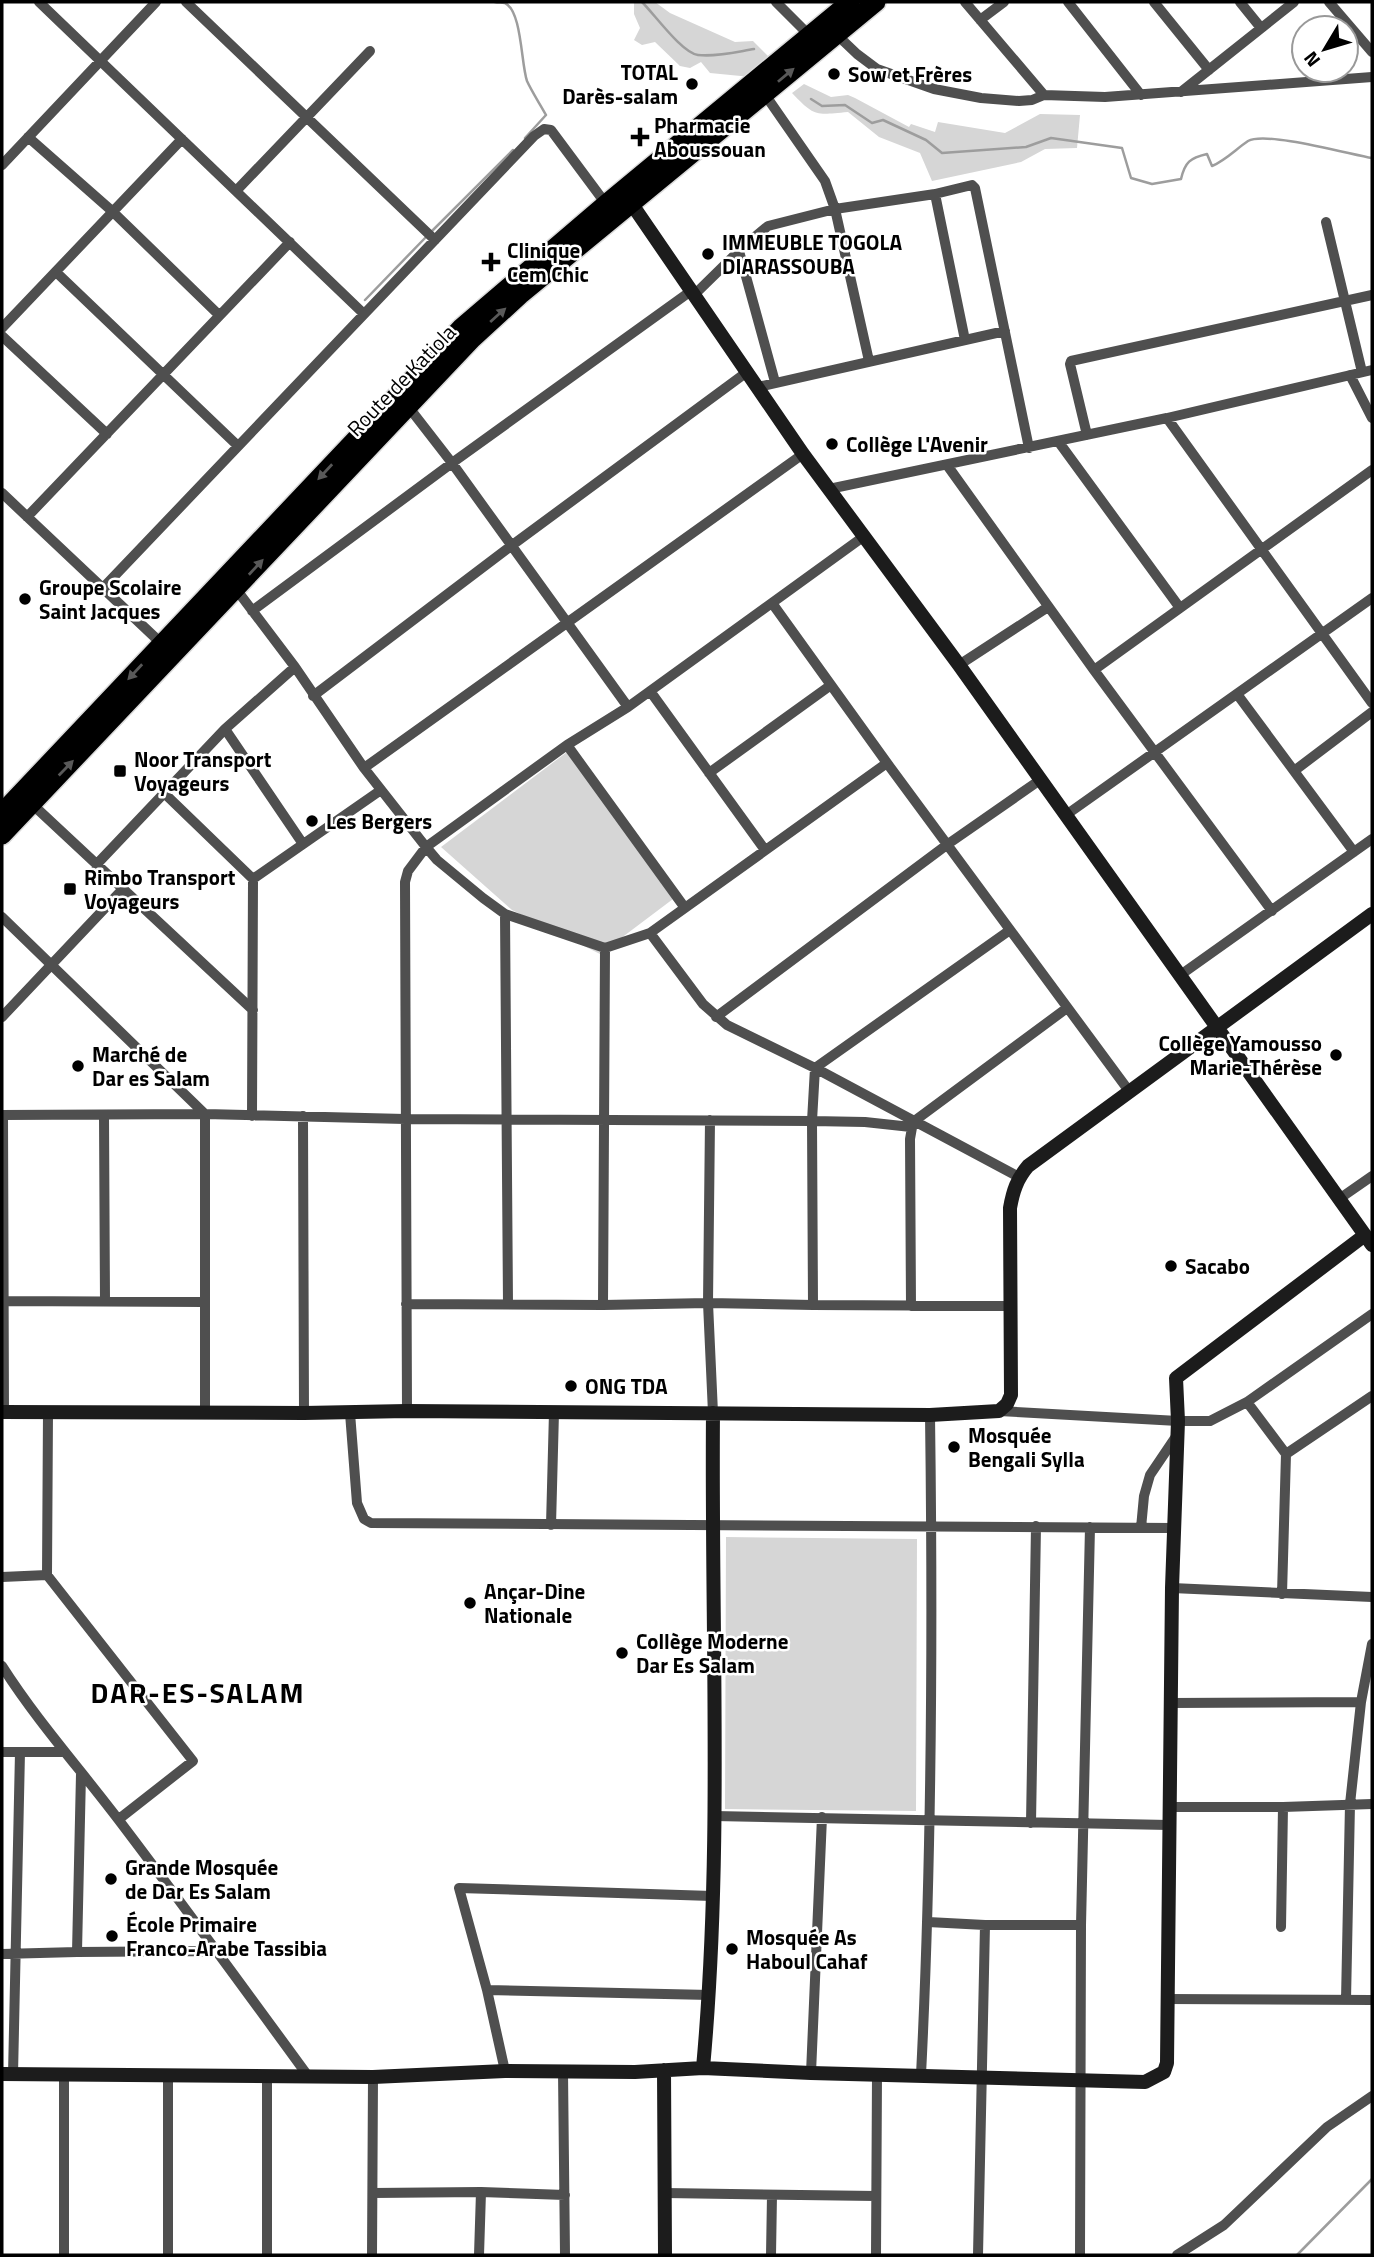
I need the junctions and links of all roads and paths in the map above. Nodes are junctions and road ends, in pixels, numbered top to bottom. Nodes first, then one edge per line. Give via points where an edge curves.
1 (38, 2) edge
2 (156, 2) edge
3 (186, 2) edge
4 (776, 2) edge
5 (850, 2) edge
6 (876, 2) edge
7 (965, 2) edge
8 (1004, 2) edge
9 (1068, 2) edge
10 (1154, 2) edge
11 (1240, 2) edge
12 (1294, 2) edge
13 (1329, 2) edge
14 (980, 20) junction
15 (1261, 28) junction
16 (822, 38) junction
17 (370, 51) dead end
18 (1372, 52) edge
19 (100, 61) junction
20 (1209, 70) junction
21 (1372, 77) edge
22 (1180, 92) junction
23 (764, 93) junction
24 (1044, 95) junction
25 (1141, 95) junction
26 (306, 117) junction
27 (28, 136) junction
28 (182, 139) junction
29 (2, 164) edge
30 (236, 191) junction
31 (935, 194) junction
32 (627, 197) junction
33 (606, 204) junction
34 (835, 209) junction
35 (112, 211) junction
36 (1326, 222) dead end
37 (435, 240) junction
38 (290, 242) junction
39 (738, 251) junction
40 (55, 272) junction
41 (692, 293) junction
42 (1372, 295) edge
43 (1344, 302) junction
44 (365, 314) junction
45 (219, 315) junction
46 (2, 328) edge
47 (1005, 331) junction
48 (2, 335) edge
49 (965, 340) junction
50 (869, 361) junction
51 (747, 372) junction
52 (1361, 372) edge
53 (163, 375) junction
54 (775, 382) junction
55 (758, 387) junction
56 (407, 405) junction
57 (1167, 418) junction
58 (1372, 418) edge
59 (107, 434) junction
60 (1087, 435) junction
61 (1058, 441) junction
62 (238, 446) junction
63 (1029, 448) junction
64 (803, 454) junction
65 (452, 463) junction
66 (947, 466) junction
67 (1372, 470) edge
68 (829, 489) junction
69 (2, 493) edge
70 (27, 517) junction
71 (863, 537) junction
72 (511, 546) junction
73 (1262, 549) junction
74 (102, 589) junction
75 (236, 589) junction
76 (1372, 598) edge
77 (772, 603) junction
78 (1048, 607) junction
79 (1180, 608) junction
80 (252, 611) junction
81 (565, 623) junction
82 (1322, 633) junction
83 (162, 644) junction
84 (959, 665) junction
85 (295, 667) junction
86 (1094, 670) junction
87 (831, 685) junction
88 (650, 691) junction
89 (1237, 694) junction
90 (313, 696) junction
91 (1372, 703) edge
92 (628, 707) junction
93 (1372, 712) edge
94 (225, 729) junction
95 (568, 745) junction
96 (1155, 752) junction
97 (887, 763) junction
98 (364, 768) junction
99 (1294, 771) junction
100 (709, 773) junction
101 (1040, 780) junction
102 (382, 790) junction
103 (164, 793) junction
104 (32, 804) junction
105 (2, 813) edge
106 (1066, 815) junction
107 (2, 835) edge
108 (1372, 839) edge
109 (303, 844) junction
110 (948, 844) junction
111 (426, 847) junction
112 (765, 850) junction
113 (1354, 852) junction
114 (96, 865) junction
115 (253, 879) junction
116 (122, 890) junction
117 (685, 908) junction
118 (1272, 911) junction
119 (505, 914) junction
120 (1372, 914) edge
121 (2, 917) edge
122 (1010, 930) junction
123 (650, 933) junction
124 (605, 948) junction
125 (52, 964) junction
126 (1179, 976) junction
127 (1067, 1007) junction
128 (253, 1010) junction
129 (2, 1017) edge
130 (716, 1017) junction
131 (1215, 1027) junction
132 (815, 1068) junction
133 (1129, 1091) junction
134 (205, 1114) junction
135 (2, 1115) edge
136 (104, 1116) junction
137 (252, 1116) junction
138 (303, 1116) junction
139 (405, 1119) junction
140 (507, 1120) junction
141 (603, 1120) junction
142 (710, 1121) junction
143 (812, 1121) junction
144 (912, 1125) junction
145 (1372, 1176) edge
146 (1019, 1177) junction
147 (1339, 1199) junction
148 (1368, 1240) edge
149 (3, 1301) edge
150 (105, 1302) junction
151 (204, 1302) junction
152 (708, 1303) junction
153 (406, 1304) junction
154 (508, 1304) junction
155 (603, 1305) junction
156 (813, 1306) junction
157 (911, 1306) junction
158 (1010, 1306) junction
159 (1372, 1314) edge
160 (1372, 1396) edge
161 (1247, 1402) junction
162 (407, 1411) junction
163 (999, 1411) junction
164 (3, 1412) edge
165 (48, 1412) junction
166 (554, 1412) junction
167 (205, 1413) junction
168 (303, 1413) junction
169 (350, 1413) junction
170 (713, 1413) junction
171 (930, 1415) junction
172 (1177, 1428) junction
173 (1286, 1454) junction
174 (714, 1524) junction
175 (551, 1525) junction
176 (932, 1526) junction
177 (1036, 1526) junction
178 (1090, 1527) junction
179 (1141, 1528) junction
180 (1173, 1528) junction
181 (47, 1575) junction
182 (2, 1577) edge
183 (1172, 1588) junction
184 (1282, 1594) junction
185 (1372, 1597) edge
186 (1372, 1644) edge
187 (2, 1666) edge
188 (2, 1686) edge
189 (15, 1686) junction
190 (1361, 1702) junction
191 (1171, 1703) junction
192 (2, 1752) edge
193 (20, 1752) junction
194 (65, 1752) junction
195 (81, 1774) junction
196 (1350, 1804) junction
197 (1372, 1804) edge
198 (1170, 1807) junction
199 (1283, 1807) junction
200 (714, 1816) junction
201 (822, 1817) junction
202 (119, 1819) junction
203 (930, 1819) junction
204 (1031, 1823) junction
205 (1084, 1824) junction
206 (1169, 1825) junction
207 (712, 1896) junction
208 (928, 1922) junction
209 (985, 1924) junction
210 (1081, 1925) junction
211 (1281, 1927) dead end
212 (217, 1951) junction
213 (77, 1952) junction
214 (2, 1954) edge
215 (15, 1955) junction
216 (487, 1990) junction
217 (710, 1995) junction
218 (1167, 1999) junction
219 (1346, 2000) junction
220 (1372, 2000) edge
221 (703, 2068) junction
222 (664, 2070) junction
223 (505, 2071) junction
224 (563, 2072) junction
225 (811, 2073) junction
226 (7, 2075) edge
227 (64, 2075) junction
228 (877, 2075) junction
229 (921, 2075) junction
230 (168, 2076) junction
231 (267, 2076) junction
232 (308, 2076) junction
233 (982, 2076) junction
234 (373, 2077) junction
235 (1080, 2081) junction
236 (1372, 2096) edge
237 (481, 2192) junction
238 (373, 2193) junction
239 (665, 2193) junction
240 (565, 2195) junction
241 (772, 2195) junction
242 (876, 2196) junction
243 (64, 2255) edge
244 (168, 2255) edge
245 (267, 2255) edge
246 (372, 2255) edge
247 (478, 2255) edge
248 (565, 2255) edge
249 (665, 2255) edge
250 (771, 2255) edge
251 (876, 2255) edge
252 (978, 2255) edge
253 (1080, 2255) edge
254 (1177, 2255) edge

1 - 19 street
2 - 19 street
3 - 26 street
4 - 16 street
5 - 16 highway, Route de Katiola
6 - 16 highway, Route de Katiola
7 - 14 street
8 - 14 street
9 - 25 street
10 - 20 street
11 - 15 street
12 - 15 street
13 - 18 street
14 - 24 street
15 - 20 street
23 -> 16 highway, Route de Katiola
16 - 24 street via 877,69 934,89 1019,101
16 - 32 highway, Route de Katiola
17 - 26 street
19 - 27 street
19 - 28 street
20 - 22 street
21 - 22 street
22 - 25 street
23 - 32 highway, Route de Katiola
23 - 34 street via 818,168
24 - 25 street
26 - 30 street
26 - 37 street
27 - 29 street
27 - 35 street
28 - 30 street
28 - 35 street
30 - 38 street
31 - 34 street
31 - 47 street via 974,186
31 - 49 street
32 - 33 highway, Route de Katiola
32 - 41 street
56 -> 32 highway, Route de Katiola
33 - 37 street via 551,131 544,128
33 -> 83 highway, Route de Katiola via 461,328
34 - 39 street via 768,226
34 - 50 street
35 - 40 street
35 - 45 street
36 - 43 street
37 - 44 street
38 - 44 street
38 - 45 street
39 - 41 street
39 - 54 street
40 - 46 street
40 - 53 street
41 - 51 street
41 - 65 street
42 - 43 street
43 - 52 street
43 - 60 street via 1072,361
44 - 62 street
45 - 53 street
47 - 49 street
47 - 63 street
48 - 59 street
49 - 50 street
50 - 54 street
51 - 55 street
51 - 72 street
52 - 57 street
52 - 58 street
53 - 59 street
53 - 62 street
54 - 55 street
55 - 64 street
56 - 65 street
75 -> 56 highway, Route de Katiola
57 - 60 street
57 - 73 street
59 - 70 street
60 - 61 street
61 - 63 street
61 - 79 street
62 - 74 street
63 - 66 street
64 - 68 street
64 - 81 street
65 - 72 street
65 - 80 street
66 - 68 street
66 - 78 street
67 - 73 street
68 - 71 street
69 - 70 street
70 - 74 street
71 - 77 street
71 - 84 street
72 - 81 street
72 - 90 street
73 - 79 street
73 - 82 street
74 - 83 street
75 - 80 street
104 -> 75 highway, Route de Katiola
76 - 82 street
77 - 87 street
77 - 88 street
78 - 84 street
78 - 86 street
79 - 86 street
80 - 85 street
81 - 92 street
81 - 98 street
82 - 89 street
82 - 91 street
83 -> 105 highway, Route de Katiola
84 - 101 street
85 - 90 street
85 - 94 street
86 - 96 street
87 - 97 street
87 - 100 street
88 - 92 street
88 - 100 street
89 - 96 street
89 - 99 street
90 - 98 street
92 - 95 street
93 - 99 street
94 - 103 street
94 - 109 street
95 - 111 street
95 - 117 street
96 - 106 street
96 - 118 street
97 - 110 street
97 - 112 street
98 - 102 street
99 - 113 street
100 - 112 street
101 - 106 street
101 - 110 street
102 - 109 street
102 - 111 street
103 - 114 street
103 - 115 street
104 - 107 highway, Route de Katiola
104 - 114 street
106 - 126 street
108 - 113 street
109 - 115 street
110 - 122 street
110 - 130 street
111 - 119 street
111 - 139 street via 405,882
112 - 117 street
113 - 118 street
114 - 116 street
115 - 128 street
116 - 125 street
116 - 128 street
117 - 123 street
118 - 126 street
119 - 124 street
119 - 140 street
120 - 131 street
121 - 125 street
122 - 127 street
122 - 132 street
123 - 124 street
123 - 130 street
124 - 141 street
125 - 129 street
125 - 134 street
126 - 131 street
127 - 133 street
127 - 144 street
128 - 137 street
130 - 132 street
131 - 133 street
131 - 147 street
132 - 143 street
132 - 144 street
133 - 146 street
134 - 136 street
134 - 137 street
134 - 151 street
135 - 136 street
135 - 149 street
136 - 150 street
137 - 138 street
138 - 139 street
138 - 168 street
139 - 140 street
139 - 153 street
140 - 141 street
140 - 154 street
141 - 142 street
141 - 155 street
142 - 143 street
142 - 152 street
143 - 144 street
143 - 156 street
144 - 146 street
144 - 157 street
145 - 147 street
146 - 158 street via 1010,1208
147 - 148 street
148 - 172 street via 1179,1374
149 - 150 street
149 - 164 street
150 - 151 street
151 - 167 street
152 - 155 street
152 - 156 street
152 - 170 street
153 - 154 street
153 - 162 street
154 - 155 street
156 - 157 street
157 - 158 street
158 - 163 street via 1011,1395
159 - 161 street
160 - 173 street
161 - 172 street via 1210,1421
161 - 173 street
162 - 166 street
162 - 169 street
163 - 171 street
163 - 172 street
164 - 165 street
165 - 167 street
165 - 181 street
166 - 170 street
166 - 175 street
167 - 168 street
168 - 169 street
169 - 175 street via 357,1503 372,1523
170 - 171 street
170 - 174 street
171 - 176 street
172 - 179 street via 1150,1475
172 - 180 street
173 - 184 street
174 - 175 street
174 - 176 street
174 - 200 street
176 - 177 street
176 - 203 street
177 - 178 street
177 - 204 street
178 - 179 street
178 - 205 street
179 - 180 street
180 - 183 street
181 - 182 street
181 - 202 street via 192,1761
183 - 184 street
183 - 191 street
184 - 185 street
186 - 190 street
187 - 189 street
188 - 189 street
189 - 194 street
190 - 191 street
190 - 196 street
191 - 198 street
192 - 193 street
193 - 194 street
193 - 215 street
194 - 195 street
195 - 202 street
195 - 213 street
196 - 197 street
196 - 199 street
196 - 219 street
198 - 199 street
198 - 206 street
199 - 211 street
200 - 201 street
200 - 207 street
201 - 203 street
201 - 225 street
202 - 212 street
203 - 204 street
203 - 208 street
204 - 205 street
205 - 206 street
205 - 210 street
206 - 218 street
207 - 216 street via 459,1888
207 - 217 street
208 - 209 street
208 - 229 street
209 - 210 street
209 - 233 street
210 - 235 street
212 - 213 street
212 - 232 street
213 - 215 street
214 - 215 street
215 - 226 street
216 - 217 street
216 - 223 street
217 - 221 street
218 - 219 street
218 - 235 street via 1164,2071 1145,2082
219 - 220 street
221 - 222 street
221 - 225 street
222 - 224 street
222 - 239 street
223 - 224 street
223 - 234 street
224 - 240 street
225 - 228 street
226 - 227 street
227 - 230 street
227 - 243 street
228 - 229 street
228 - 242 street
229 - 233 street
230 - 231 street
230 - 244 street
231 - 232 street
231 - 245 street
232 - 234 street
233 - 235 street
233 - 252 street
234 - 238 street
235 - 253 street
236 - 254 street via 1327,2127 1224,2225
237 - 238 street
237 - 240 street
237 - 247 street
238 - 246 street
239 - 241 street
239 - 249 street
240 - 248 street
241 - 242 street
241 - 250 street
242 - 251 street

